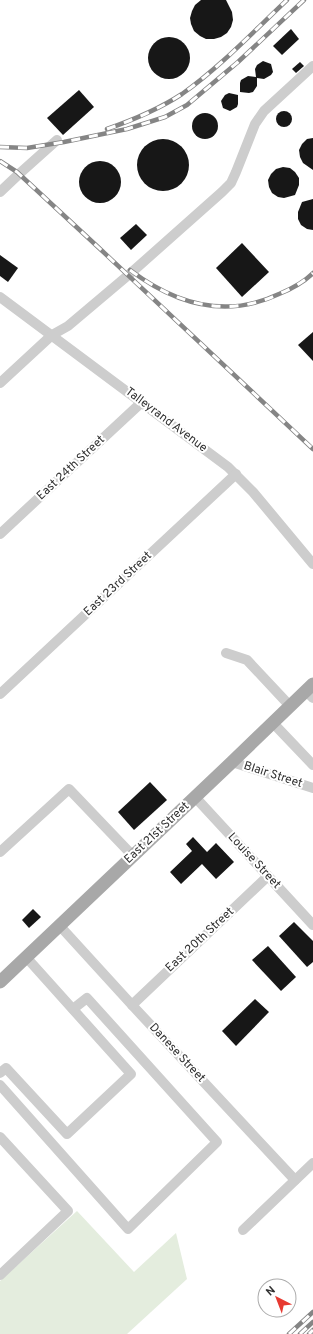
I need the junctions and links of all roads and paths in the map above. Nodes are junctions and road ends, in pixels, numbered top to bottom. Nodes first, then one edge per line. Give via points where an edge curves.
1 (313, 66) edge
2 (57, 140) dead end
3 (0, 192) edge
4 (0, 297) edge
5 (52, 335) junction
6 (0, 383) edge
7 (142, 402) junction
8 (236, 474) junction
9 (0, 534) edge
10 (313, 564) edge
11 (226, 653) dead end
12 (311, 691) edge
13 (0, 694) edge
14 (290, 706) junction
15 (273, 723) junction
16 (232, 762) junction
17 (313, 765) edge
18 (313, 788) edge
19 (195, 797) junction
20 (0, 852) edge
21 (133, 856) junction
22 (268, 876) junction
23 (313, 924) edge
24 (60, 925) junction
25 (26, 957) junction
26 (0, 982) edge
27 (132, 1005) junction
28 (73, 1009) junction
29 (0, 1073) edge
30 (0, 1085) edge
31 (0, 1137) edge
32 (313, 1163) edge
33 (295, 1180) junction
34 (243, 1230) dead end
35 (0, 1275) edge

1 - 5 street via 258,118 231,183 132,272 68,326
2 - 3 street
4 - 5 street, Talleyrand Avenue
5 - 6 street
5 - 7 street, Talleyrand Avenue
7 - 8 street, Talleyrand Avenue
7 - 9 street, East 24th Street
8 - 10 street, Talleyrand Avenue
8 - 13 street, East 23rd Street
11 - 14 street via 248,660
12 - 14 main road, East 21st Street
14 - 15 main road, East 21st Street
15 - 16 main road, East 21st Street
15 - 17 street
16 - 18 street, Blair Street
16 - 19 main road, East 21st Street
19 - 21 main road, East 21st Street
19 - 22 street, Louise Street
20 - 21 street via 69,789
21 - 24 main road, East 21st Street
22 - 23 street, Louise Street
22 - 27 street, East 20th Street
24 - 25 main road, East 21st Street
24 - 27 street, Danese Street
25 - 26 main road, East 21st Street
25 - 28 street
27 - 33 street, Danese Street
28 - 29 street via 131,1074 67,1134 6,1068
28 - 30 street via 87,998 218,1142 128,1228
31 - 35 street via 68,1211
32 - 33 street
33 - 34 street

